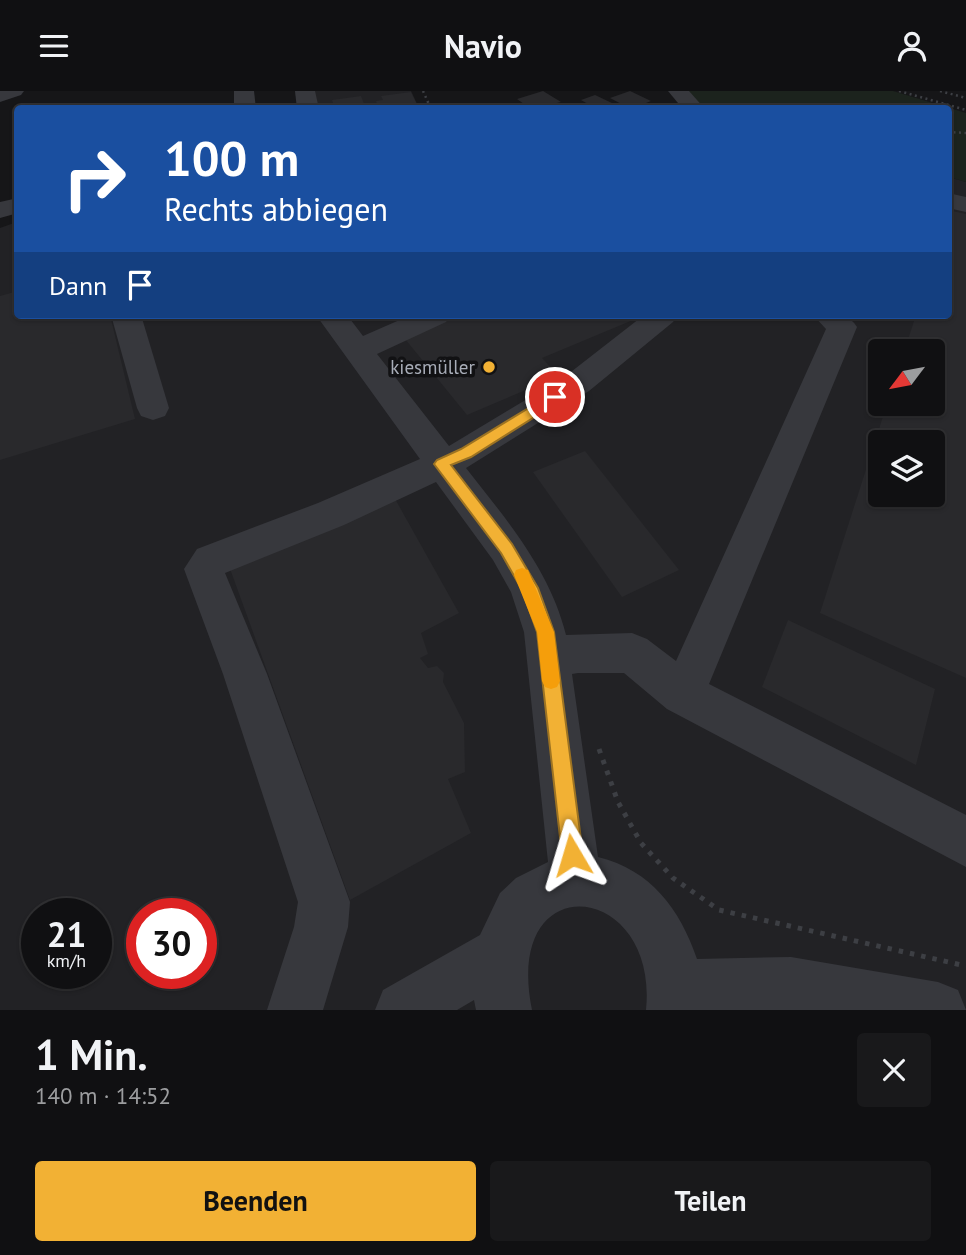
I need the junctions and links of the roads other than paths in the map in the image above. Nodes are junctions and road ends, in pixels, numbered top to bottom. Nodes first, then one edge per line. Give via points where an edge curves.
1 (14, 91) edge
2 (678, 91) edge
3 (0, 96) edge
4 (691, 105) edge
5 (126, 319) edge
6 (407, 319) edge
7 (658, 319) edge
8 (833, 319) edge
9 (348, 327) edge
10 (153, 408) dead end
11 (442, 464) junction
12 (548, 657) junction
13 (683, 694) junction
14 (966, 842) edge
15 (575, 879) junction
16 (501, 953) junction
17 (676, 998) edge
18 (295, 1010) edge
19 (403, 1010) edge
20 (504, 1010) edge
21 (938, 1010) edge

1 - 3 street
2 - 4 street
5 - 10 street
6 - 9 street
7 - 11 street via 578,383
8 - 13 street via 842,327
9 - 11 street
11 - 12 street via 507,549 530,588
11 - 18 street via 211,561 204,569 324,902 321,927
12 - 13 street via 632,653
12 - 15 street
13 - 14 street
15 - 16 street via 542,890 517,914
15 - 17 street via 611,885 641,907 667,944
16 - 19 street
16 - 20 street via 499,988
17 - 21 street via 791,985

